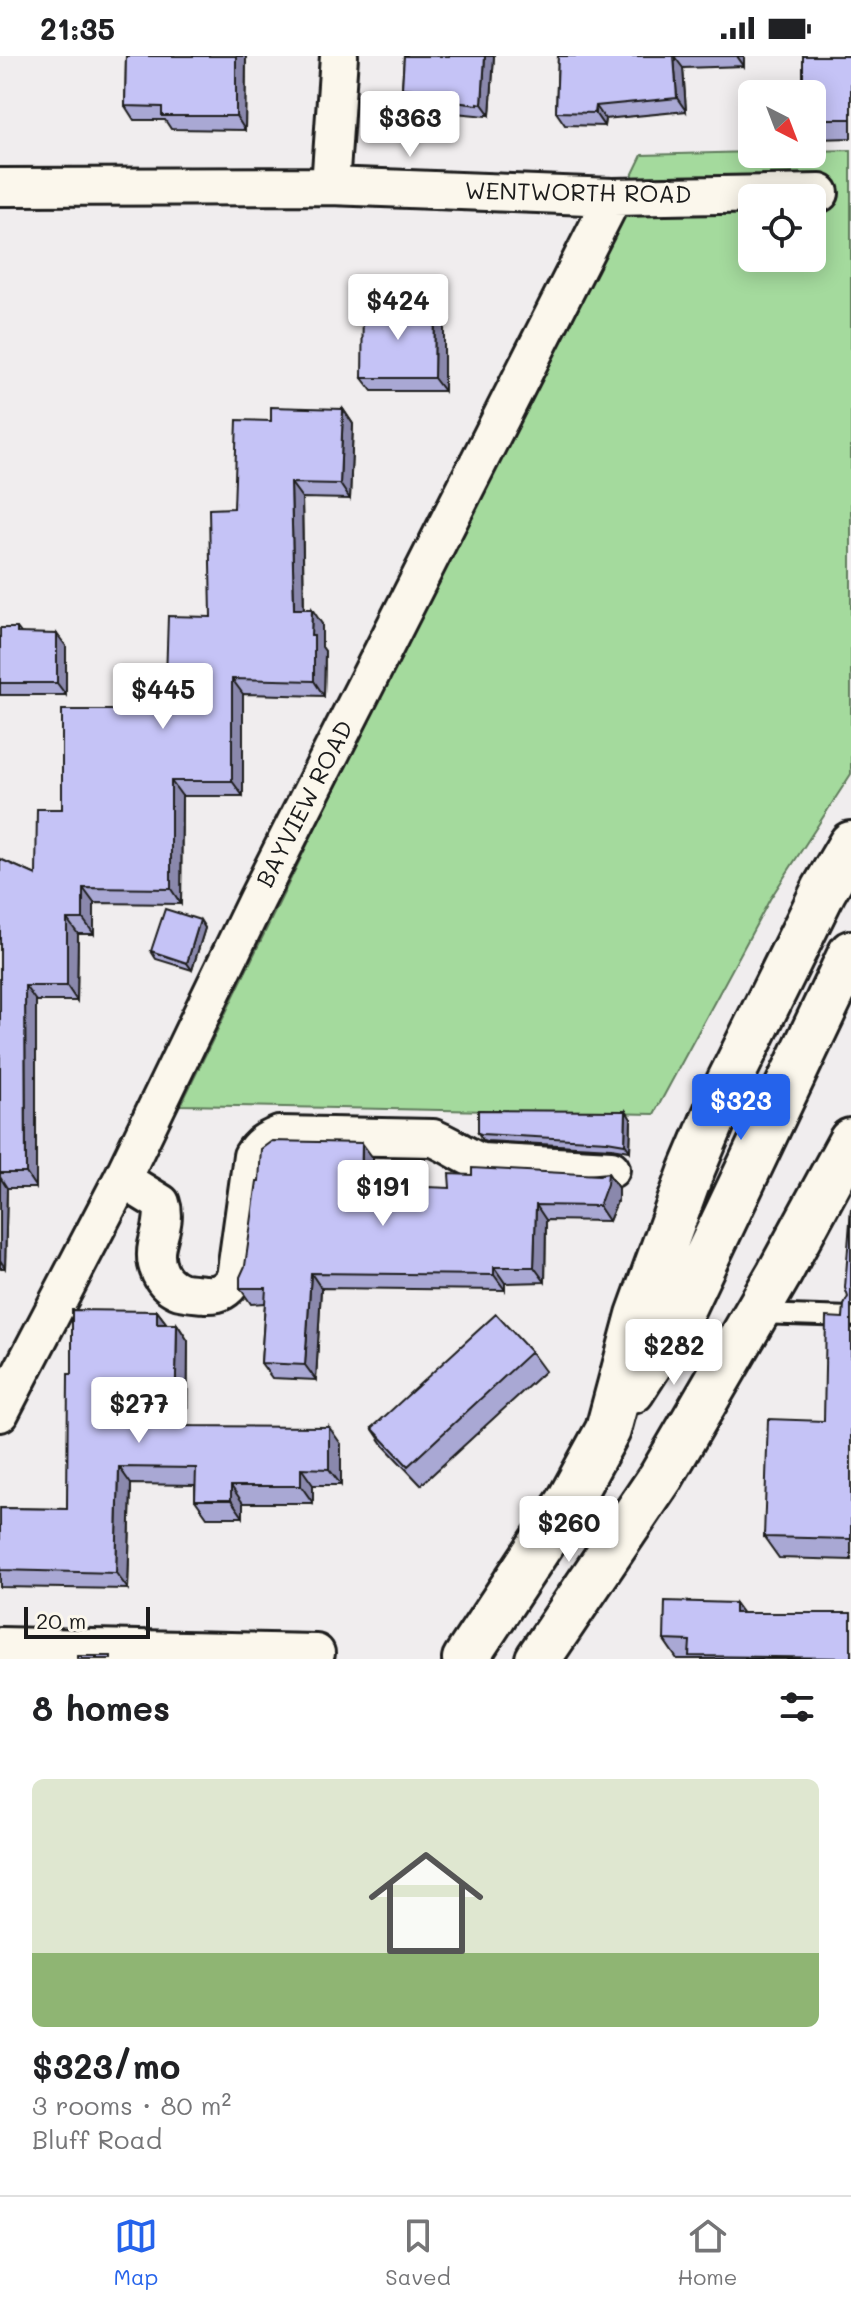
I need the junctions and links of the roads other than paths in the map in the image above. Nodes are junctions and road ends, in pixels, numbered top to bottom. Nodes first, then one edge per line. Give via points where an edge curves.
1 (339, 56) edge
2 (330, 186) junction
3 (1, 188) edge
4 (738, 195) edge
5 (613, 197) junction
6 (851, 844) edge
7 (851, 953) edge
8 (851, 1141) edge
9 (611, 1169) dead end
10 (122, 1179) junction
11 (756, 1314) junction
12 (851, 1317) edge
13 (0, 1413) edge
14 (608, 1430) junction
15 (0, 1646) edge
16 (316, 1653) dead end
17 (465, 1659) edge
18 (538, 1659) edge

1 - 2 street
2 - 3 street, WENTWORTH ROAD
2 - 5 street, WENTWORTH ROAD
4 - 5 street, WENTWORTH ROAD
5 - 10 street, BAYVIEW ROAD via 257,899
6 - 14 main road via 729,1082 691,1172 639,1315
7 - 14 main road via 674,1326
8 - 11 main road
9 - 10 street via 481,1162 433,1138 279,1135 258,1146 252,1156 235,1278 213,1295 182,1291 161,1275 155,1261 161,1203
10 - 13 street, BAYVIEW ROAD
11 - 12 lane
11 - 18 main road via 661,1477
14 - 17 main road via 568,1503
15 - 16 street

